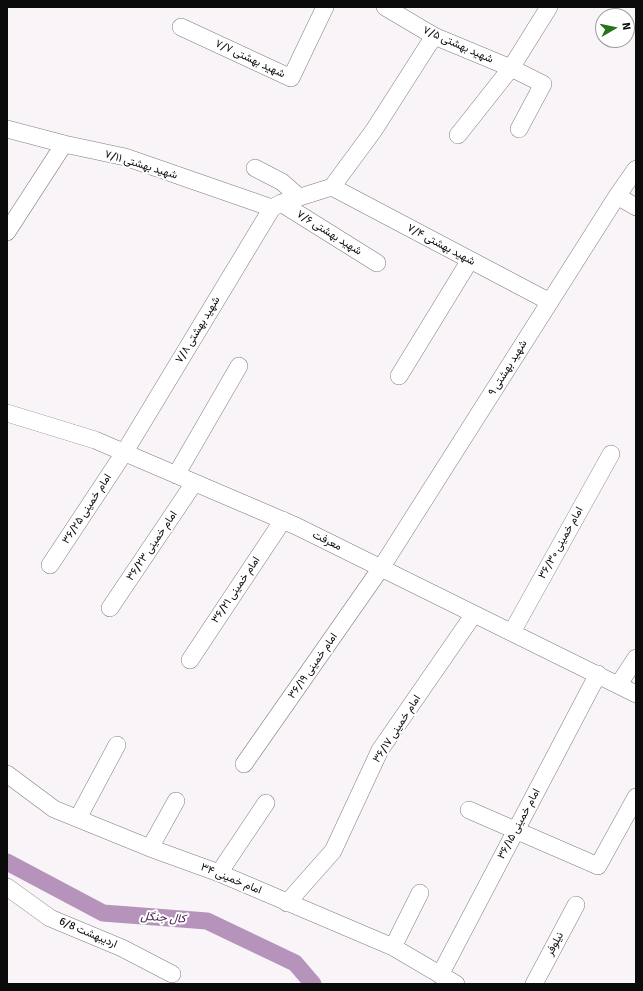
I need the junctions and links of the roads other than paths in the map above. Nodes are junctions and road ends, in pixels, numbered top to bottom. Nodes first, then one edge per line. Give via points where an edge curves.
1 (325, 7) edge
2 (386, 7) edge
3 (549, 7) edge
4 (182, 27) dead end
5 (434, 36) junction
6 (511, 68) junction
7 (7, 129) edge
8 (518, 129) dead end
9 (458, 135) dead end
10 (64, 144) junction
11 (255, 168) dead end
12 (636, 169) edge
13 (332, 187) junction
14 (617, 196) junction
15 (299, 197) junction
16 (277, 206) junction
17 (636, 207) edge
18 (7, 232) edge
19 (470, 260) junction
20 (377, 262) dead end
21 (550, 302) junction
22 (239, 366) dead end
23 (399, 376) dead end
24 (7, 413) edge
25 (124, 453) junction
26 (611, 454) dead end
27 (176, 475) junction
28 (194, 483) junction
29 (283, 520) junction
30 (50, 565) dead end
31 (381, 568) junction
32 (110, 608) dead end
33 (474, 614) junction
34 (512, 632) junction
35 (636, 658) edge
36 (190, 660) dead end
37 (598, 674) junction
38 (619, 684) junction
39 (636, 694) edge
40 (117, 745) dead end
41 (244, 764) dead end
42 (7, 774) edge
43 (636, 797) edge
44 (176, 801) dead end
45 (266, 803) dead end
46 (469, 810) dead end
47 (78, 818) junction
48 (516, 830) junction
49 (150, 848) junction
50 (219, 873) junction
51 (7, 888) edge
52 (420, 892) dead end
53 (287, 903) junction
54 (576, 905) dead end
55 (393, 947) junction
56 (172, 973) edge
57 (440, 975) junction
58 (456, 984) edge
59 (534, 984) edge

1 - 4 street, شهید بهشتی ۷/۷ via 291,78
2 - 5 street, شهید بهشتی ۷/۵
3 - 6 street
5 - 6 street, شهید بهشتی ۷/۵
5 - 13 street via 374,130
6 - 8 street, شهید بهشتی ۷/۵ via 543,84
6 - 9 street
7 - 10 street, شهید بهشتی ۷/۱۱
10 - 16 street, شهید بهشتی ۷/۱۱ via 125,158
10 - 18 street
11 - 15 street via 282,182
12 - 14 street, شهید بهشتی ۹
13 - 15 street
13 - 19 street, شهید بهشتی ۷/۴
14 - 17 street
14 - 21 street, شهید بهشتی ۹
15 - 16 street
16 - 20 street, شهید بهشتی ۷/۶
16 - 25 street, شهید بهشتی ۷/۸
19 - 21 street, شهید بهشتی ۷/۴
19 - 23 street
21 - 31 street, شهید بهشتی ۹
22 - 27 street
24 - 25 street, معرفت via 95,440
25 - 27 street, معرفت
25 - 30 street, امام خمینی ۳۶/۲۵
26 - 34 street, امام خمینی ۳۶/۳۰
27 - 28 street, معرفت
28 - 29 street, معرفت
28 - 32 street, امام خمینی ۳۶/۲۳
29 - 31 street, معرفت
29 - 36 street, امام خمینی ۳۶/۲۱
31 - 33 street, معرفت
31 - 41 street, امام خمینی ۳۶/۱۹
33 - 34 street, معرفت
33 - 53 street, امام خمینی ۳۶/۱۷ via 380,750 332,851
34 - 37 street, معرفت
35 - 38 street
37 - 38 street, معرفت
37 - 48 street, امام خمینی ۳۶/۱۵
38 - 39 street, معرفت
40 - 47 street
42 - 47 street, امام خمینی ۳۴ via 54,809
43 - 48 street via 598,866
44 - 49 street
45 - 50 street
46 - 48 street
47 - 49 street, امام خمینی ۳۴
48 - 57 street, امام خمینی ۳۶/۱۵
49 - 50 street, امام خمینی ۳۴
50 - 53 street, امام خمینی ۳۴
51 - 56 street, اردیبهشت 6/8 via 50,918 122,948
52 - 55 street
53 - 55 street, امام خمینی ۳۴
54 - 59 street, نیلوفر
55 - 57 street, امام خمینی ۳۴
57 - 58 street, امام خمینی ۳۴

